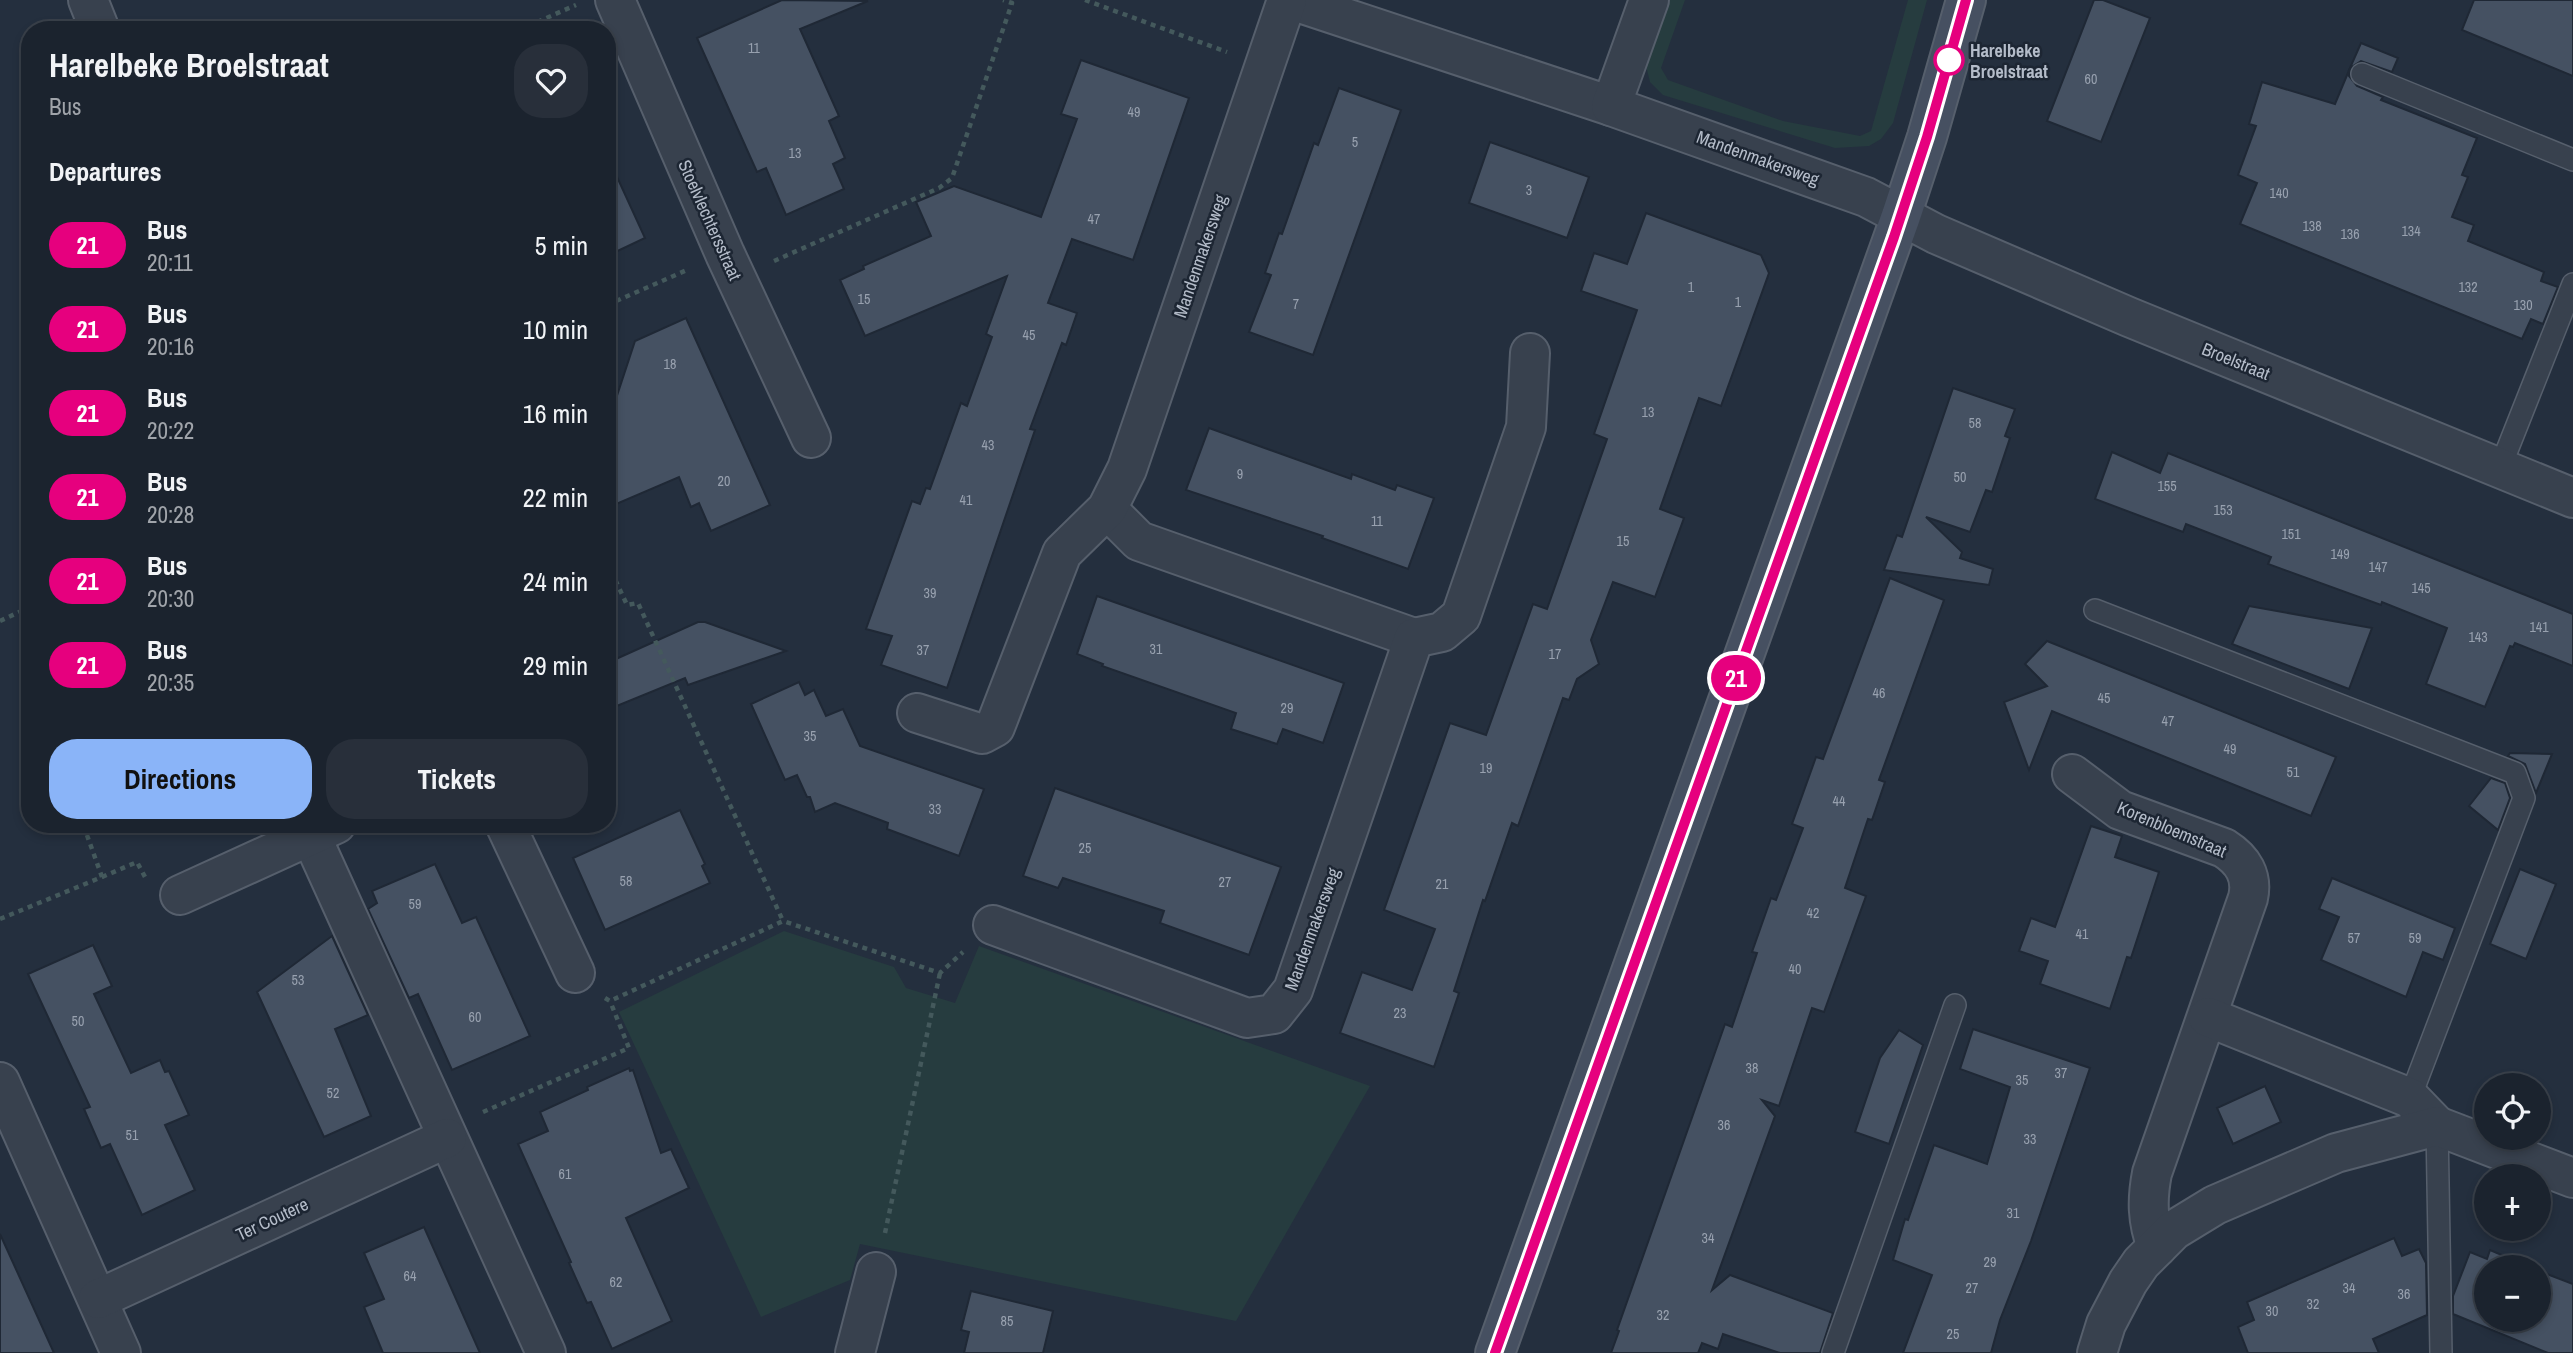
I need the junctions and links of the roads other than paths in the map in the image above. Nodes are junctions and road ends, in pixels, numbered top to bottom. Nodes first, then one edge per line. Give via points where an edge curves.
1 (88, 0) edge
2 (615, 0) edge
3 (1289, 0) edge
4 (1649, 0) edge
5 (1966, 0) edge
6 (96, 21) edge
7 (2362, 74) dead end
8 (1612, 106) junction
9 (2573, 160) edge
10 (1901, 216) junction
11 (2573, 284) edge
12 (1530, 353) dead end
13 (811, 438) dead end
14 (2500, 468) junction
15 (2573, 498) edge
16 (1107, 509) junction
17 (2095, 610) dead end
18 (1414, 638) junction
19 (917, 713) dead end
20 (2073, 774) dead end
21 (317, 833) edge
22 (325, 833) edge
23 (509, 833) edge
24 (180, 895) dead end
25 (993, 925) road end
26 (575, 973) road end
27 (1955, 1005) dead end
28 (2208, 1017) junction
29 (0, 1082) edge
30 (2410, 1098) junction
31 (2437, 1126) junction
32 (445, 1134) junction
33 (2573, 1178) edge
34 (2157, 1247) junction
35 (876, 1272) road end
36 (98, 1299) junction
37 (121, 1353) edge
38 (546, 1353) edge
39 (855, 1353) edge
40 (1495, 1353) edge
41 (1833, 1353) edge
42 (2096, 1353) edge
43 (2441, 1353) edge

1 - 6 street
2 - 13 street, Stoelvlechtersstraat via 730,266
3 - 8 street, Mandenmakersweg
3 - 16 street, Mandenmakersweg via 1127,469
4 - 8 street
5 - 10 street
7 - 9 lane
8 - 10 street, Mandenmakersweg via 1866,197
10 - 14 street, Broelstraat via 2129,317
10 - 40 street
11 - 14 lane
12 - 18 street via 1526,427 1461,616 1442,632
14 - 15 street, Broelstraat
16 - 18 street via 1139,541
16 - 19 street, Mandenmakersweg via 1062,553 995,727 982,734
17 - 30 lane via 2515,773 2524,797
18 - 25 street, Mandenmakersweg via 1293,989 1274,1014 1247,1018
20 - 28 street, Korenbloemstraat via 2120,810 2224,848 2248,874 2248,898
21 - 24 street
22 - 32 street
23 - 26 street
27 - 41 lane
28 - 30 street
28 - 34 street, Korenbloemstraat via 2152,1173 2148,1210
29 - 36 street
30 - 31 street
31 - 33 street
31 - 34 street via 2336,1153 2237,1195 2193,1217
31 - 43 lane
32 - 36 street, Ter Coutere
32 - 38 street
34 - 42 street via 2128,1282
35 - 39 street
36 - 37 street

